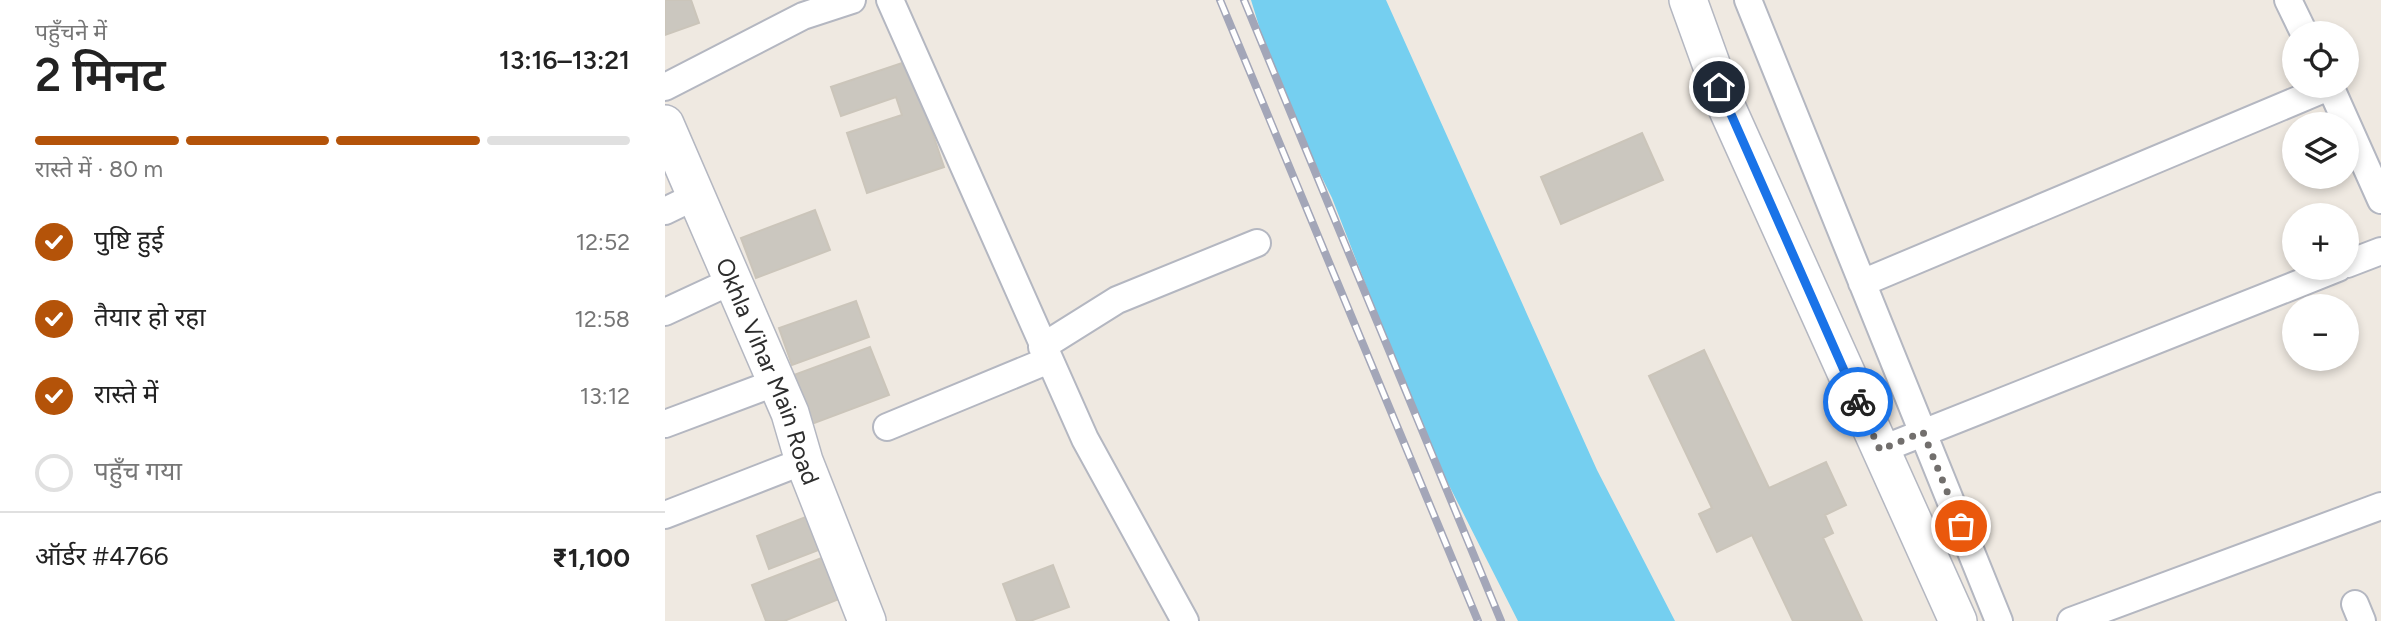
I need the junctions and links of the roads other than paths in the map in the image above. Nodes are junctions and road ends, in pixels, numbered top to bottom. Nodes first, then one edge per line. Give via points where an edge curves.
1 (852, 0) edge
2 (890, 0) edge
3 (1688, 0) edge
4 (1748, 0) edge
5 (2288, 0) edge
6 (2298, 21) edge
7 (665, 86) edge
8 (2302, 98) edge
9 (2335, 98) edge
10 (665, 124) edge
11 (698, 195) junction
12 (2381, 200) edge
13 (665, 211) edge
14 (1257, 243) dead end
15 (2381, 251) edge
16 (2359, 259) edge
17 (734, 280) junction
18 (2308, 280) edge
19 (1863, 284) junction
20 (665, 312) edge
21 (1046, 354) junction
22 (777, 382) junction
23 (665, 424) edge
24 (887, 427) dead end
25 (1923, 432) junction
26 (1880, 450) junction
27 (804, 461) junction
28 (2381, 506) edge
29 (665, 515) edge
30 (1176, 619) edge
31 (867, 621) edge
32 (1958, 621) edge
33 (1999, 621) edge
34 (2071, 621) edge

1 - 7 street via 803,16
2 - 21 street
3 - 26 street via 1727,108
4 - 19 street
5 - 6 street
8 - 19 street
9 - 12 street
10 - 11 street, Okhla Vihar Main Road
11 - 13 street
11 - 17 street, Okhla Vihar Main Road
14 - 21 street via 1117,300
15 - 16 street
17 - 20 street
17 - 22 street, Okhla Vihar Main Road
18 - 25 street
19 - 25 street
21 - 24 street
21 - 30 street
22 - 23 street
22 - 27 street, Okhla Vihar Main Road
25 - 26 street
25 - 33 street
26 - 32 street
27 - 29 street
27 - 31 street, Okhla Vihar Main Road
28 - 34 street

